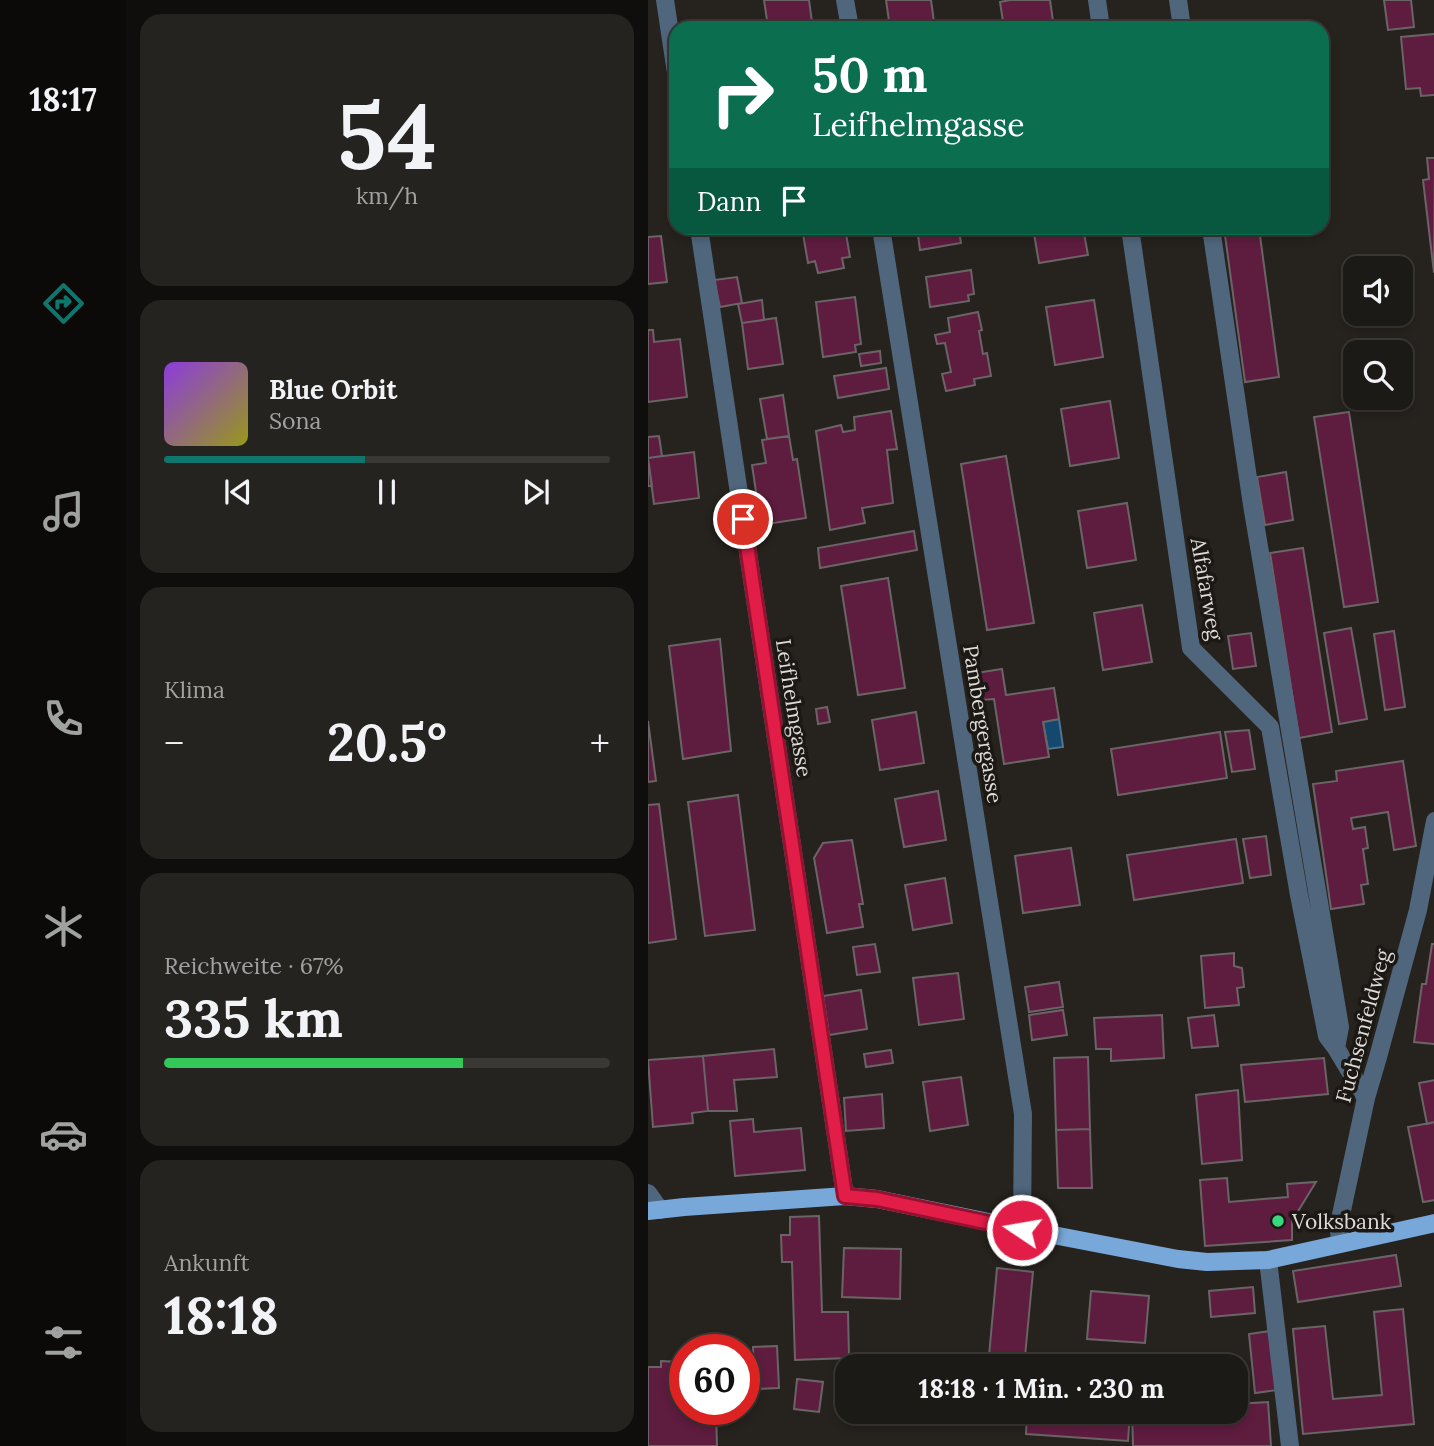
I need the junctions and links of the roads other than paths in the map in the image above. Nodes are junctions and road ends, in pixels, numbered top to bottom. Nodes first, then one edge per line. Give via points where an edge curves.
1 (665, 0) edge
2 (845, 0) edge
3 (1097, 0) edge
4 (1178, 0) edge
5 (849, 21) edge
6 (1100, 21) edge
7 (1181, 21) edge
8 (669, 27) edge
9 (700, 235) edge
10 (882, 235) edge
11 (1131, 235) edge
12 (1212, 235) edge
13 (1434, 821) edge
14 (1336, 1048) junction
15 (1366, 1098) junction
16 (648, 1193) edge
17 (845, 1196) junction
18 (654, 1211) edge
19 (1434, 1223) edge
20 (1022, 1230) junction
21 (1340, 1244) junction
22 (1268, 1260) junction
23 (1290, 1446) edge

1 - 8 street
2 - 5 street
3 - 6 street
4 - 7 street
9 - 17 street, Leifhelmgasse
10 - 20 street, Pambergergasse via 1022,1114
11 - 14 street, Alfafarweg via 1191,648 1270,727 1298,895 1327,1036
12 - 14 street via 1252,505 1340,1027
13 - 15 street, Fuchsenfeldweg via 1418,910
14 - 15 street, Alfafarweg
15 - 21 street, Fuchsenfeldweg via 1341,1215
16 - 18 street
17 - 18 main road
17 - 20 main road
19 - 21 main road
20 - 22 main road via 1178,1259
21 - 22 main road
22 - 23 street

